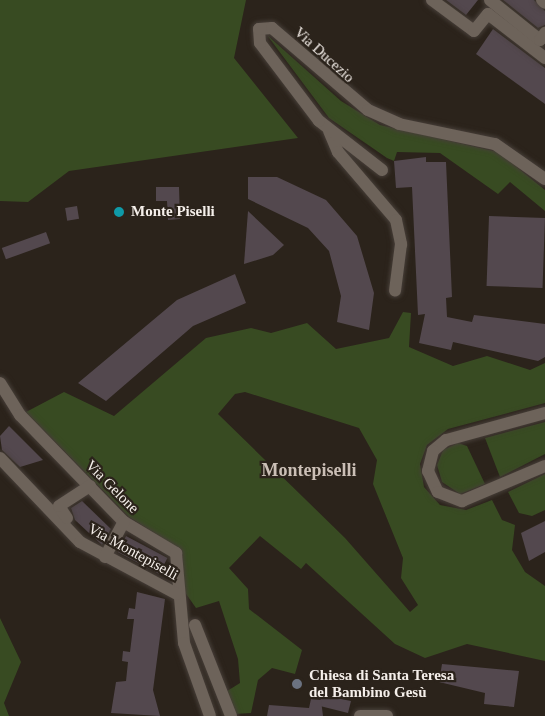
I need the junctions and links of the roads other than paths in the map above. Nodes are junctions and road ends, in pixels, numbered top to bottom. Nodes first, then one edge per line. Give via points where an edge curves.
1 (432, 0) edge
2 (490, 0) edge
3 (543, 37) edge
4 (545, 58) edge
5 (329, 132) junction
6 (382, 170) dead end
7 (545, 180) edge
8 (395, 291) dead end
9 (0, 383) edge
10 (545, 413) edge
11 (0, 458) edge
12 (545, 466) edge
13 (90, 486) junction
14 (124, 522) junction
15 (87, 546) junction
16 (105, 557) junction
17 (177, 594) junction
18 (195, 625) dead end
19 (210, 716) edge
20 (231, 716) edge
21 (360, 716) edge
22 (387, 716) edge

1 - 4 street via 474,31 488,14
2 - 3 street
5 - 6 street, Via Ducezio
5 - 7 street, Via Ducezio via 260,43 261,27 272,28 368,110 399,124 495,144
5 - 8 street via 338,152 396,220 401,244
9 - 13 street, Via Gelone via 20,415
10 - 12 street via 446,440 433,451 428,471 438,492 462,501
11 - 15 street, Via Montepiselli
13 - 14 street, Via Gelone
13 - 15 street via 58,506 88,540
14 - 16 street
14 - 17 street, Via Gelone via 176,554
15 - 16 street, Via Montepiselli
16 - 17 street, Via Montepiselli
17 - 19 street, Via Gelone via 184,643
18 - 20 street
21 - 22 street

